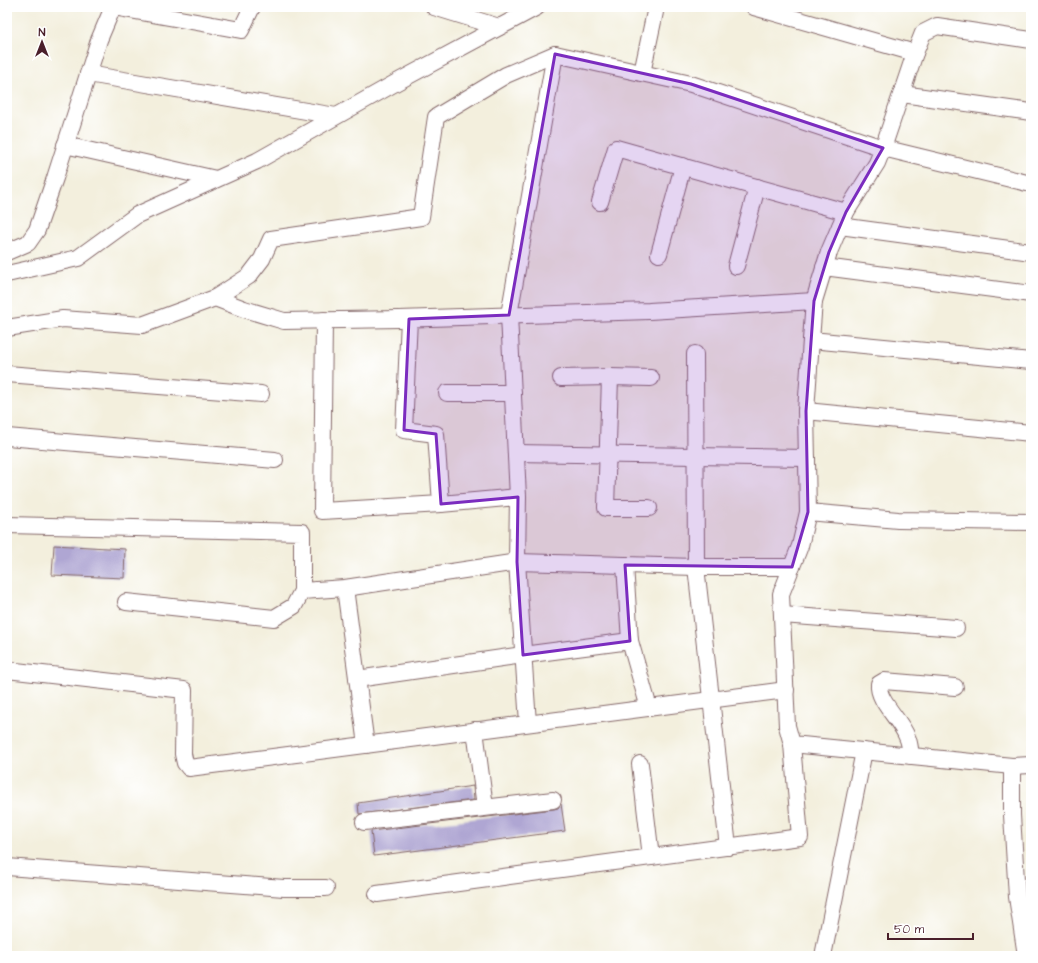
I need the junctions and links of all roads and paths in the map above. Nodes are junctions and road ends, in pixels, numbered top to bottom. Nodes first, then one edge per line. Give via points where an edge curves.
1 (113, 7) edge
2 (252, 7) edge
3 (434, 7) edge
4 (537, 7) edge
5 (754, 7) edge
6 (167, 12) edge
7 (655, 12) dead end
8 (499, 27) junction
9 (1031, 40) edge
10 (915, 53) junction
11 (555, 54) junction
12 (642, 73) junction
13 (88, 74) junction
14 (902, 94) junction
15 (1031, 112) edge
16 (336, 116) junction
17 (65, 145) junction
18 (883, 148) junction
19 (684, 166) junction
20 (216, 179) junction
21 (1031, 184) edge
22 (757, 187) junction
23 (600, 202) dead end
24 (843, 219) junction
25 (7, 252) edge
26 (1031, 252) edge
27 (659, 254) dead end
28 (736, 266) dead end
29 (824, 267) junction
30 (7, 274) edge
31 (1031, 294) edge
32 (215, 298) junction
33 (814, 301) junction
34 (509, 315) junction
35 (408, 319) junction
36 (324, 320) junction
37 (7, 328) edge
38 (811, 340) junction
39 (695, 354) dead end
40 (1031, 361) edge
41 (7, 374) edge
42 (610, 377) junction
43 (561, 378) dead end
44 (651, 378) dead end
45 (447, 393) dead end
46 (513, 393) junction
47 (261, 394) dead end
48 (806, 411) junction
49 (1031, 433) edge
50 (7, 437) edge
51 (516, 452) junction
52 (608, 454) junction
53 (697, 456) junction
54 (807, 458) junction
55 (275, 460) dead end
56 (518, 497) junction
57 (441, 504) junction
58 (649, 508) dead end
59 (808, 512) junction
60 (1031, 522) edge
61 (7, 525) edge
62 (517, 562) junction
63 (626, 565) junction
64 (696, 567) junction
65 (792, 568) junction
66 (345, 588) junction
67 (302, 591) junction
68 (126, 602) dead end
69 (782, 615) junction
70 (956, 628) dead end
71 (630, 641) junction
72 (524, 655) junction
73 (7, 670) edge
74 (357, 679) junction
75 (955, 687) dead end
76 (786, 690) junction
77 (712, 700) junction
78 (648, 708) junction
79 (528, 723) junction
80 (475, 730) junction
81 (792, 744) junction
82 (366, 745) junction
83 (864, 751) junction
84 (912, 756) junction
85 (640, 764) dead end
86 (1031, 764) edge
87 (1012, 766) junction
88 (553, 800) dead end
89 (485, 807) junction
90 (364, 822) dead end
91 (728, 847) junction
92 (651, 858) junction
93 (7, 867) edge
94 (326, 888) dead end
95 (377, 894) dead end
96 (1026, 949) dead end
97 (823, 956) edge

1 - 6 street
1 - 13 street
2 - 6 street via 241,30
3 - 8 street
4 - 8 street
5 - 10 street
7 - 12 street
8 - 16 street
9 - 10 street via 937,26 923,33
10 - 14 street
11 - 12 street
11 - 32 street via 506,75 436,117 420,217 271,239 262,259 248,276
11 - 34 street
12 - 18 street via 691,84
13 - 16 street
13 - 17 street
14 - 15 street
14 - 18 street
16 - 20 street via 257,161
17 - 20 street
17 - 25 street via 37,230 28,243
18 - 21 street
18 - 24 street
19 - 22 street
19 - 23 street via 616,148
19 - 27 street
20 - 30 street via 137,215 78,258
22 - 24 street
22 - 28 street
24 - 26 street
24 - 29 street
29 - 31 street
29 - 33 street
32 - 36 street via 244,310 284,320
32 - 37 street via 142,325 63,319
33 - 34 street via 649,311
33 - 38 street
34 - 35 street
34 - 46 street
35 - 36 street
35 - 57 street via 404,430 436,434
36 - 57 street via 322,511
38 - 40 street
38 - 48 street
39 - 53 street
41 - 47 street
42 - 43 street
42 - 44 street
42 - 52 street
45 - 46 street
46 - 51 street
48 - 49 street
48 - 54 street
50 - 55 street
51 - 52 street
51 - 56 street
52 - 53 street
52 - 58 street via 606,508
53 - 54 street
53 - 64 street
54 - 59 street
56 - 57 street
56 - 62 street
59 - 60 street via 898,520
59 - 65 street
61 - 67 street via 302,532
62 - 63 street
62 - 66 street
62 - 72 street
63 - 64 street
63 - 71 street
64 - 65 street
64 - 77 street
65 - 69 street via 781,594
66 - 67 street
66 - 74 street
67 - 68 street via 294,606 274,618
69 - 70 street
69 - 76 street
71 - 72 street
71 - 78 street
72 - 74 street
72 - 79 street
73 - 82 street via 184,690 183,754 189,768
74 - 82 street
75 - 84 street via 884,681 879,684 878,690 882,698 907,736
76 - 77 street
76 - 81 street via 787,726
77 - 78 street
77 - 91 street
78 - 79 street
79 - 80 street
80 - 82 street
80 - 89 street
81 - 83 street
81 - 91 street via 800,837
83 - 84 street
83 - 97 street
84 - 87 street
85 - 92 street
86 - 87 street
87 - 96 street via 1017,897
88 - 89 street
89 - 90 street
91 - 92 street
92 - 95 street
93 - 94 street via 284,888

